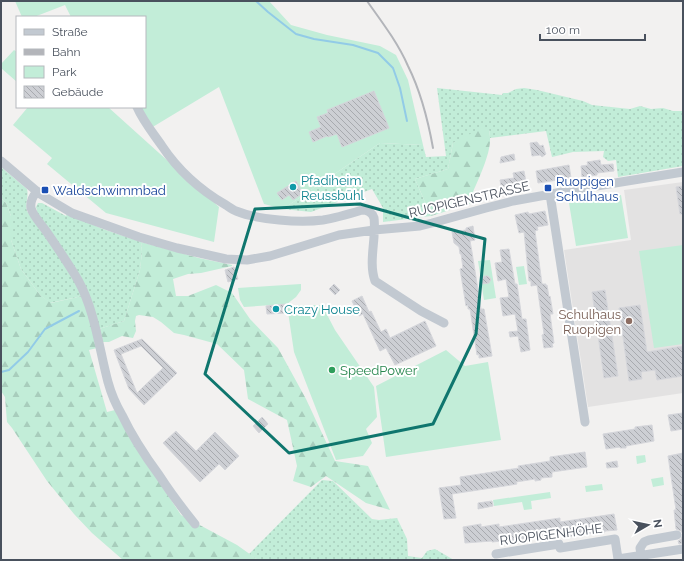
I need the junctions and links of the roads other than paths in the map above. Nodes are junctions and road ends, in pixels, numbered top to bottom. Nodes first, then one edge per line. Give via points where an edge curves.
1 (138, 108) edge
2 (1, 161) edge
3 (683, 172) edge
4 (36, 191) junction
5 (550, 194) junction
6 (374, 230) junction
7 (444, 323) dead end
8 (585, 422) dead end
9 (195, 524) dead end
10 (677, 535) dead end
11 (683, 548) edge
12 (496, 554) dead end
13 (641, 555) junction

1 - 6 street via 146,124 184,172 200,188 236,211 261,218 301,222 329,219 365,210 372,214
2 - 4 street, RUOPIGENSTRASSE
3 - 5 street, RUOPIGENSTRASSE
4 - 6 street, RUOPIGENSTRASSE via 72,213 110,227 177,248 226,259 262,258 338,235
4 - 9 street via 31,208 70,266 85,295 108,383 121,414 145,456
5 - 6 street, RUOPIGENSTRASSE via 420,226
5 - 8 street
6 - 7 street via 372,268 375,281 420,311
10 - 13 street via 644,542 640,548
11 - 13 street
12 - 13 street, RUOPIGENHÖHE via 559,544 560,548 615,539 618,559

